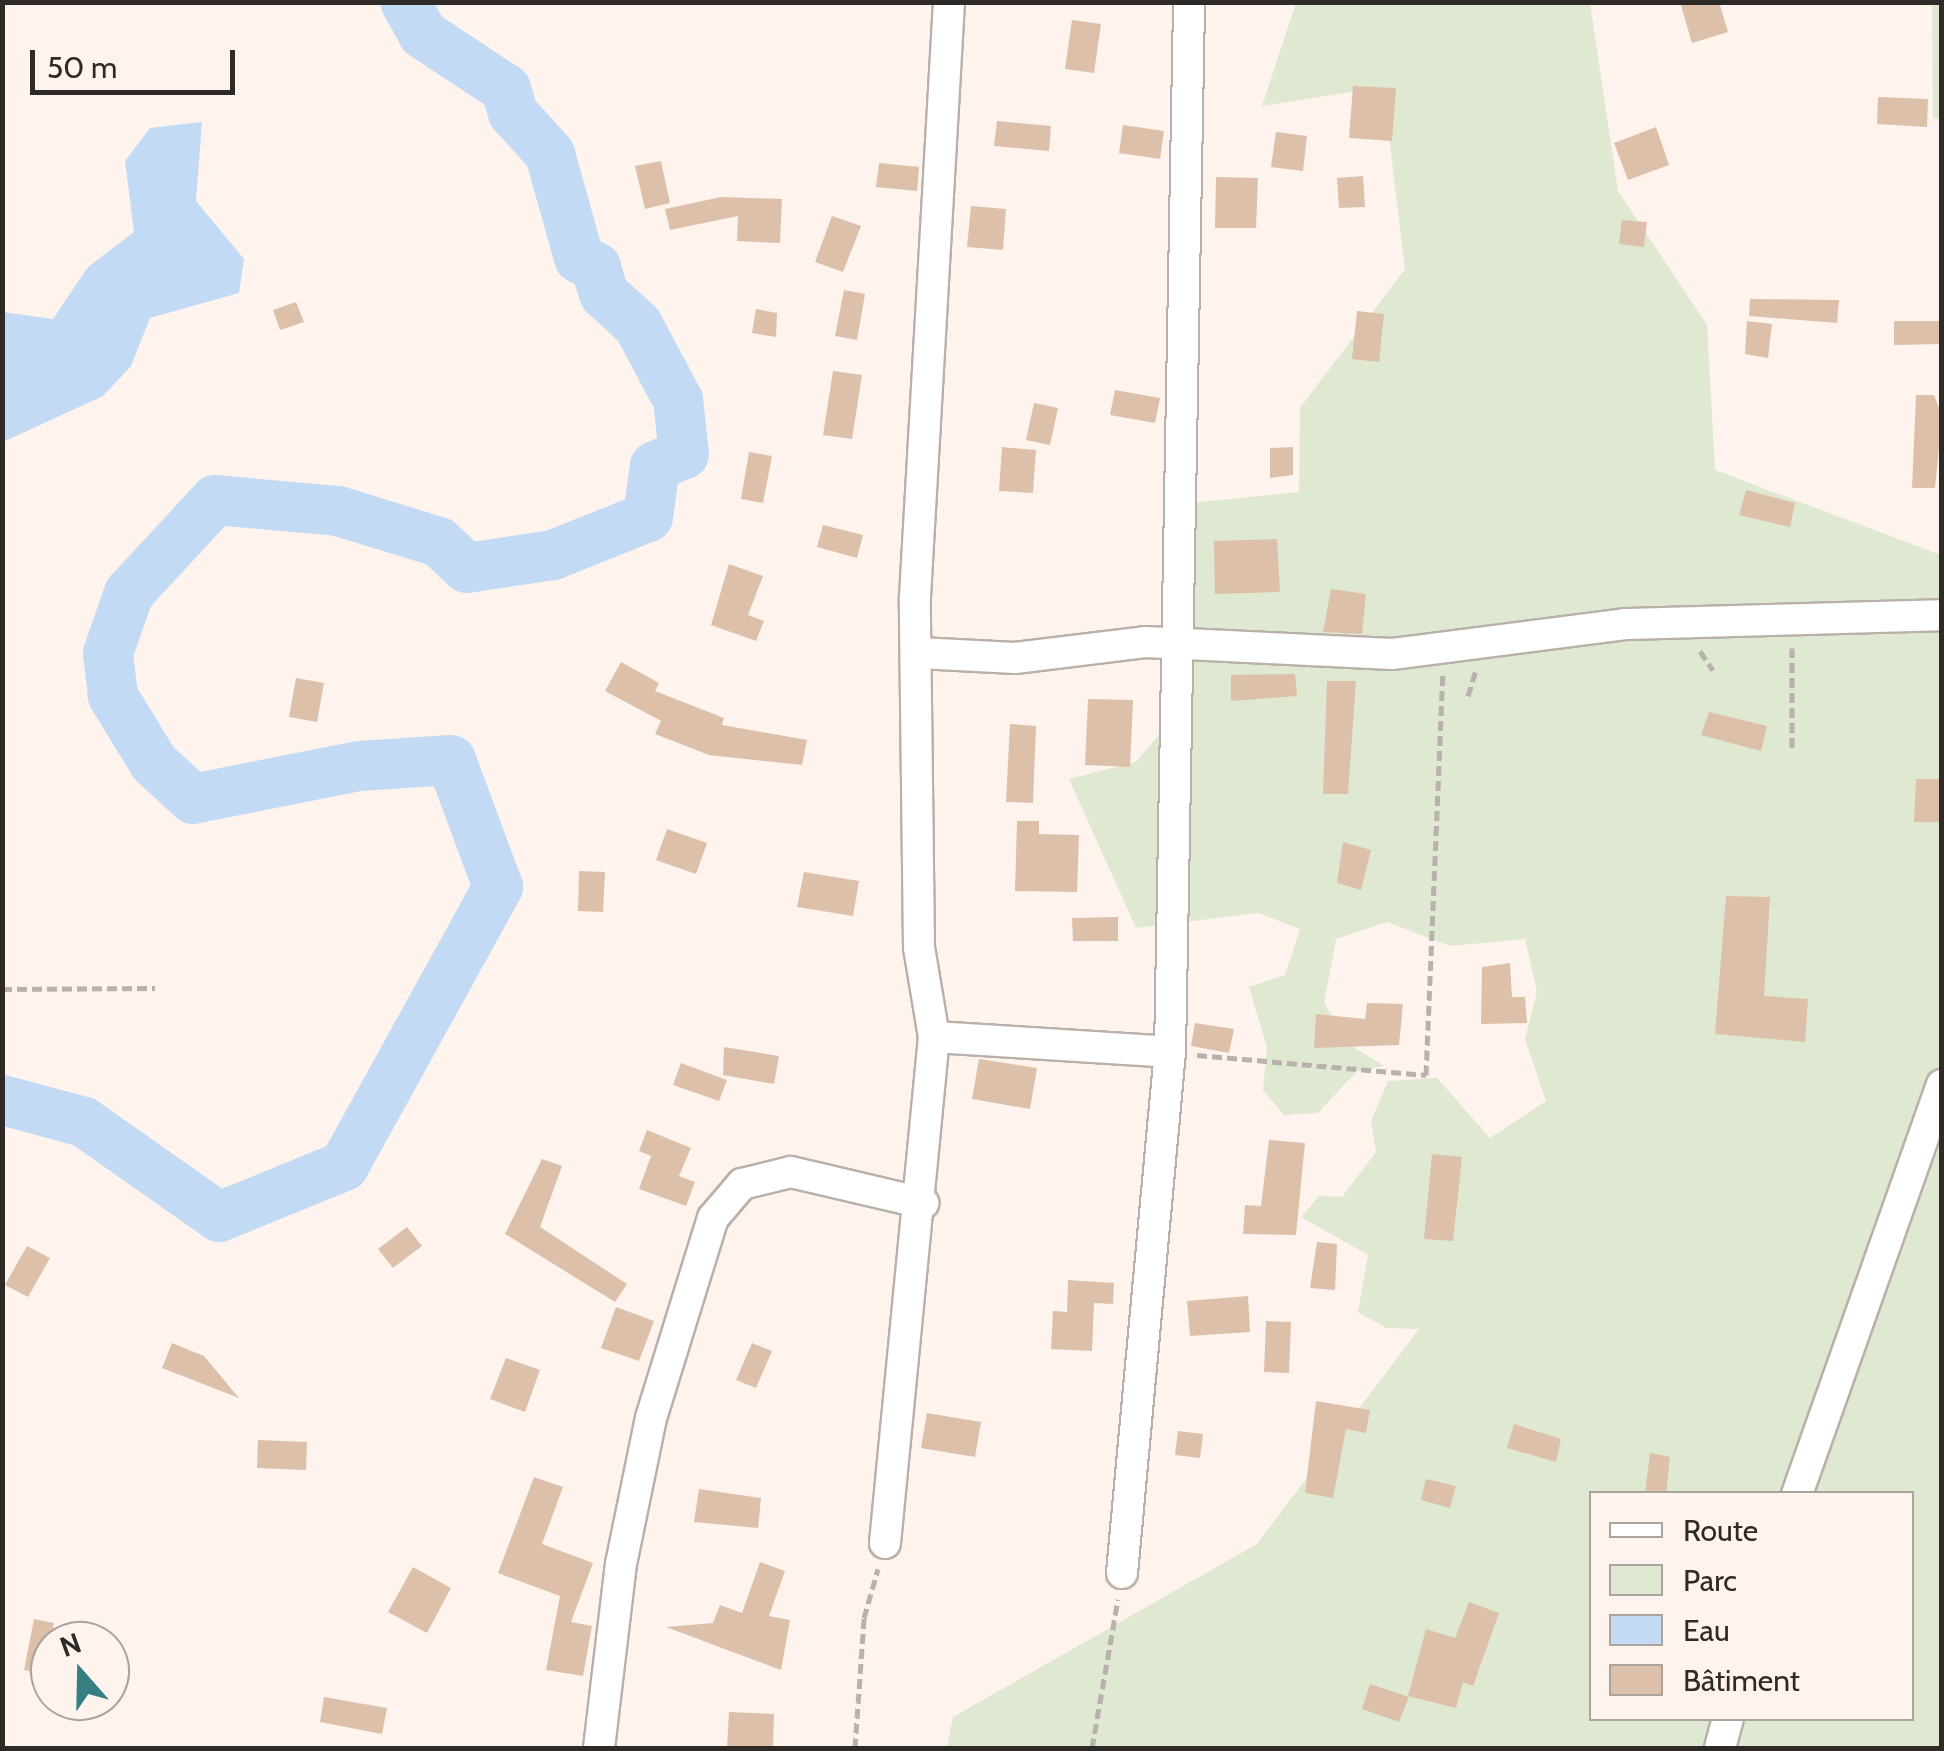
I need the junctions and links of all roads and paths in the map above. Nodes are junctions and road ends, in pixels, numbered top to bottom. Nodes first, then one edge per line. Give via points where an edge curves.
1 (949, 2) edge
2 (1189, 2) edge
3 (1792, 615) junction
4 (1942, 615) edge
5 (1177, 643) junction
6 (1458, 646) junction
7 (920, 653) junction
8 (1792, 752) dead end
9 (156, 988) dead end
10 (2, 989) edge
11 (934, 1037) junction
12 (1170, 1052) junction
13 (1942, 1085) edge
14 (923, 1203) junction
15 (1798, 1491) edge
16 (885, 1544) joint
17 (1122, 1572) joint
18 (1727, 1721) edge
19 (599, 1748) edge
20 (855, 1748) edge
21 (1092, 1748) edge
22 (1720, 1748) edge

1 - 7 street via 918,530
2 - 5 street
3 - 4 street
3 - 6 street
3 - 8 path
5 - 6 street via 1294,654
5 - 7 street via 1015,658
5 - 12 street
6 - 12 path via 1435,716 1445,761 1426,1076
7 - 11 street via 918,947
9 - 10 path
11 - 12 street
11 - 14 street
12 - 17 street
13 - 15 street
14 - 16 street
14 - 19 street via 790,1172 742,1184 707,1227 628,1527
16 - 20 path via 864,1618
17 - 21 path
18 - 22 street

